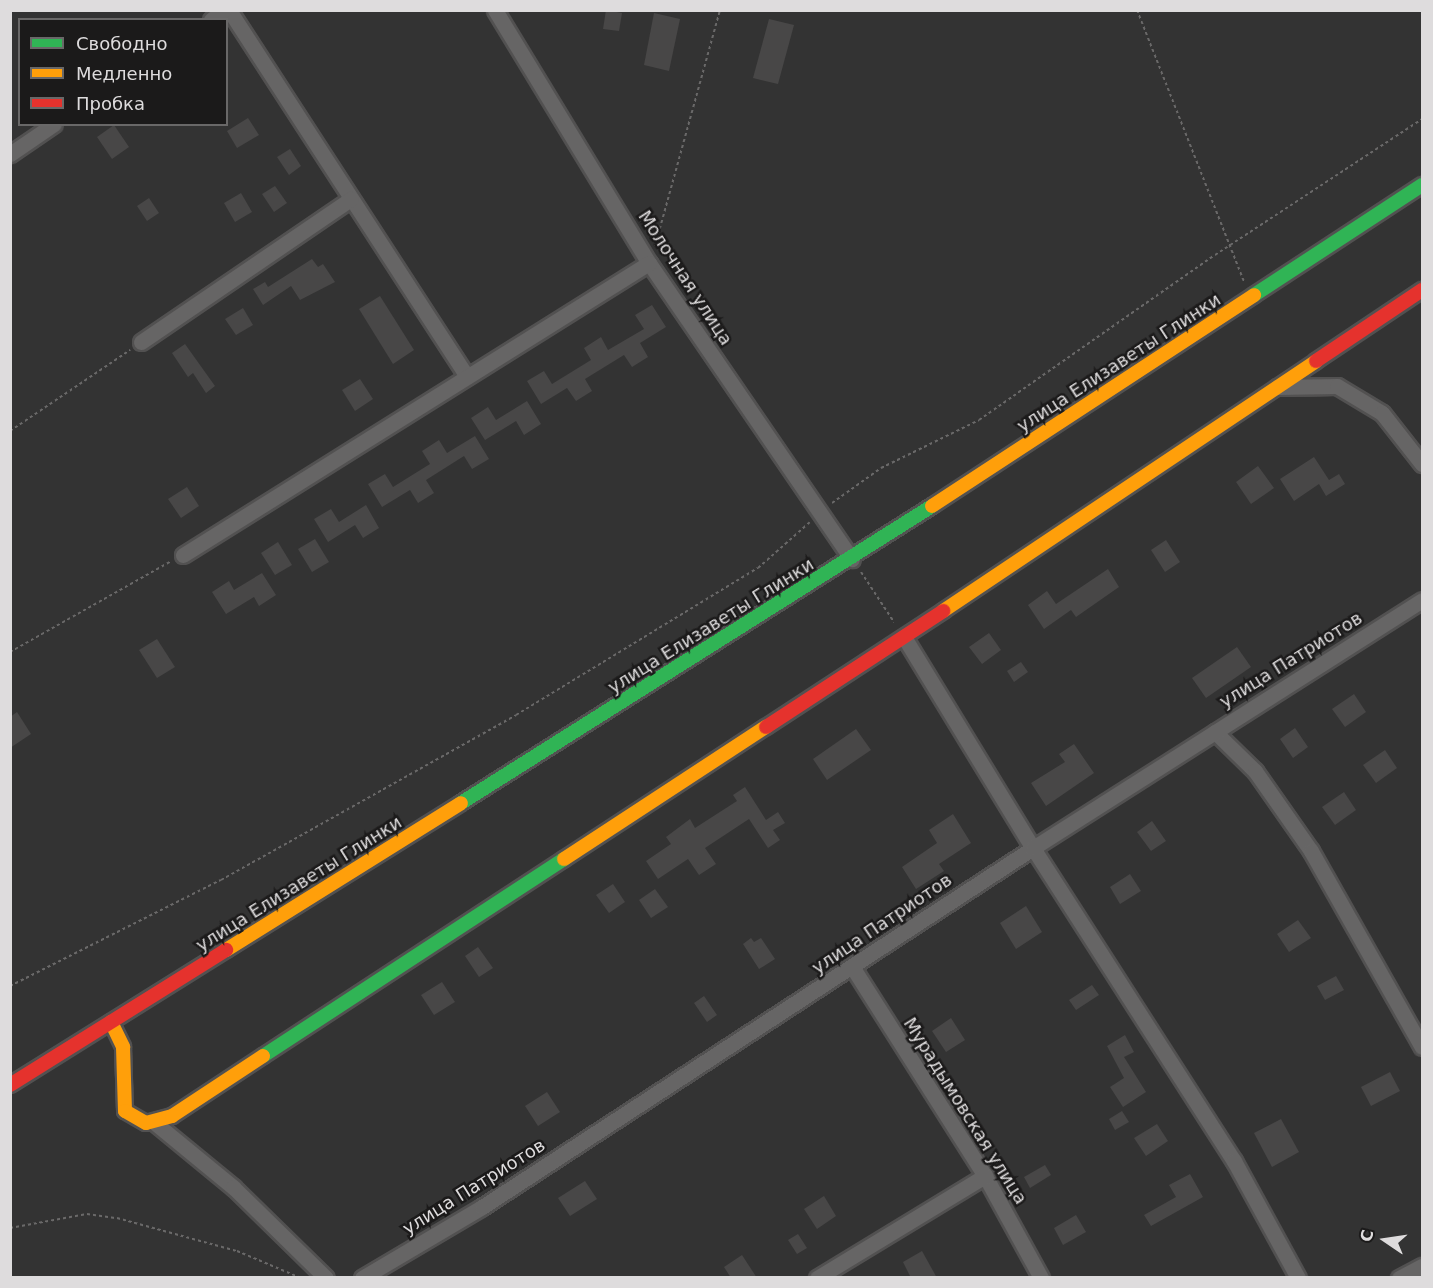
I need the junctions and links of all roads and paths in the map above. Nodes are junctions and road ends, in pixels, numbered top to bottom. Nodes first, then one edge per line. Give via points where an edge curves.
1 (229, 10) edge
2 (495, 10) edge
3 (720, 10) edge
4 (1137, 10) edge
5 (1422, 119) edge
6 (51, 126) edge
7 (10, 154) edge
8 (1422, 185) edge
9 (351, 199) junction
10 (1231, 244) junction
11 (649, 263) junction
12 (1422, 290) edge
13 (1250, 298) junction
14 (141, 342) joint
15 (467, 377) junction
16 (1274, 387) junction
17 (10, 431) edge
18 (1422, 464) edge
19 (821, 512) junction
20 (183, 555) joint
21 (852, 559) junction
22 (1422, 600) edge
23 (904, 637) junction
24 (10, 652) edge
25 (1215, 732) junction
26 (1033, 848) junction
27 (853, 968) junction
28 (10, 986) edge
29 (111, 1022) junction
30 (1422, 1047) edge
31 (10, 1085) edge
32 (155, 1123) junction
33 (985, 1176) junction
34 (10, 1228) edge
35 (1422, 1266) edge
36 (301, 1278) edge
37 (326, 1278) edge
38 (362, 1278) edge
39 (817, 1278) edge
40 (1041, 1278) edge
41 (1298, 1278) edge
42 (1399, 1278) edge

1 - 9 street
2 - 11 street, Молочная улица
3 - 11 path
4 - 10 path
5 - 10 path
6 - 7 street
8 - 13 street, улица Елизаветы Глинки
9 - 14 street
9 - 15 street
10 - 13 path
10 - 19 path via 979,420 881,468
11 - 15 street
11 - 19 street, Молочная улица
12 - 16 street
13 - 21 street, улица Елизаветы Глинки
14 - 17 path
15 - 20 street
16 - 18 street via 1337,386 1382,413
16 - 23 street
19 - 21 street, Молочная улица
19 - 28 path via 758,568 516,716 222,880
20 - 24 path
21 - 23 path
21 - 29 street, улица Елизаветы Глинки
22 - 25 street, улица Патриотов
23 - 26 street
23 - 32 street via 172,1116
25 - 26 street, улица Патриотов
25 - 30 street via 1255,771 1311,851
26 - 27 street, улица Патриотов
26 - 41 street via 1234,1161
27 - 33 street, Мурадымовская улица
27 - 38 street, улица Патриотов via 482,1207
29 - 31 street, улица Елизаветы Глинки
29 - 32 street via 123,1047 125,1111 136,1120
32 - 37 street via 233,1187
33 - 39 street
33 - 40 street, Мурадымовская улица
34 - 36 path via 87,1214 117,1218 237,1251
35 - 42 street

